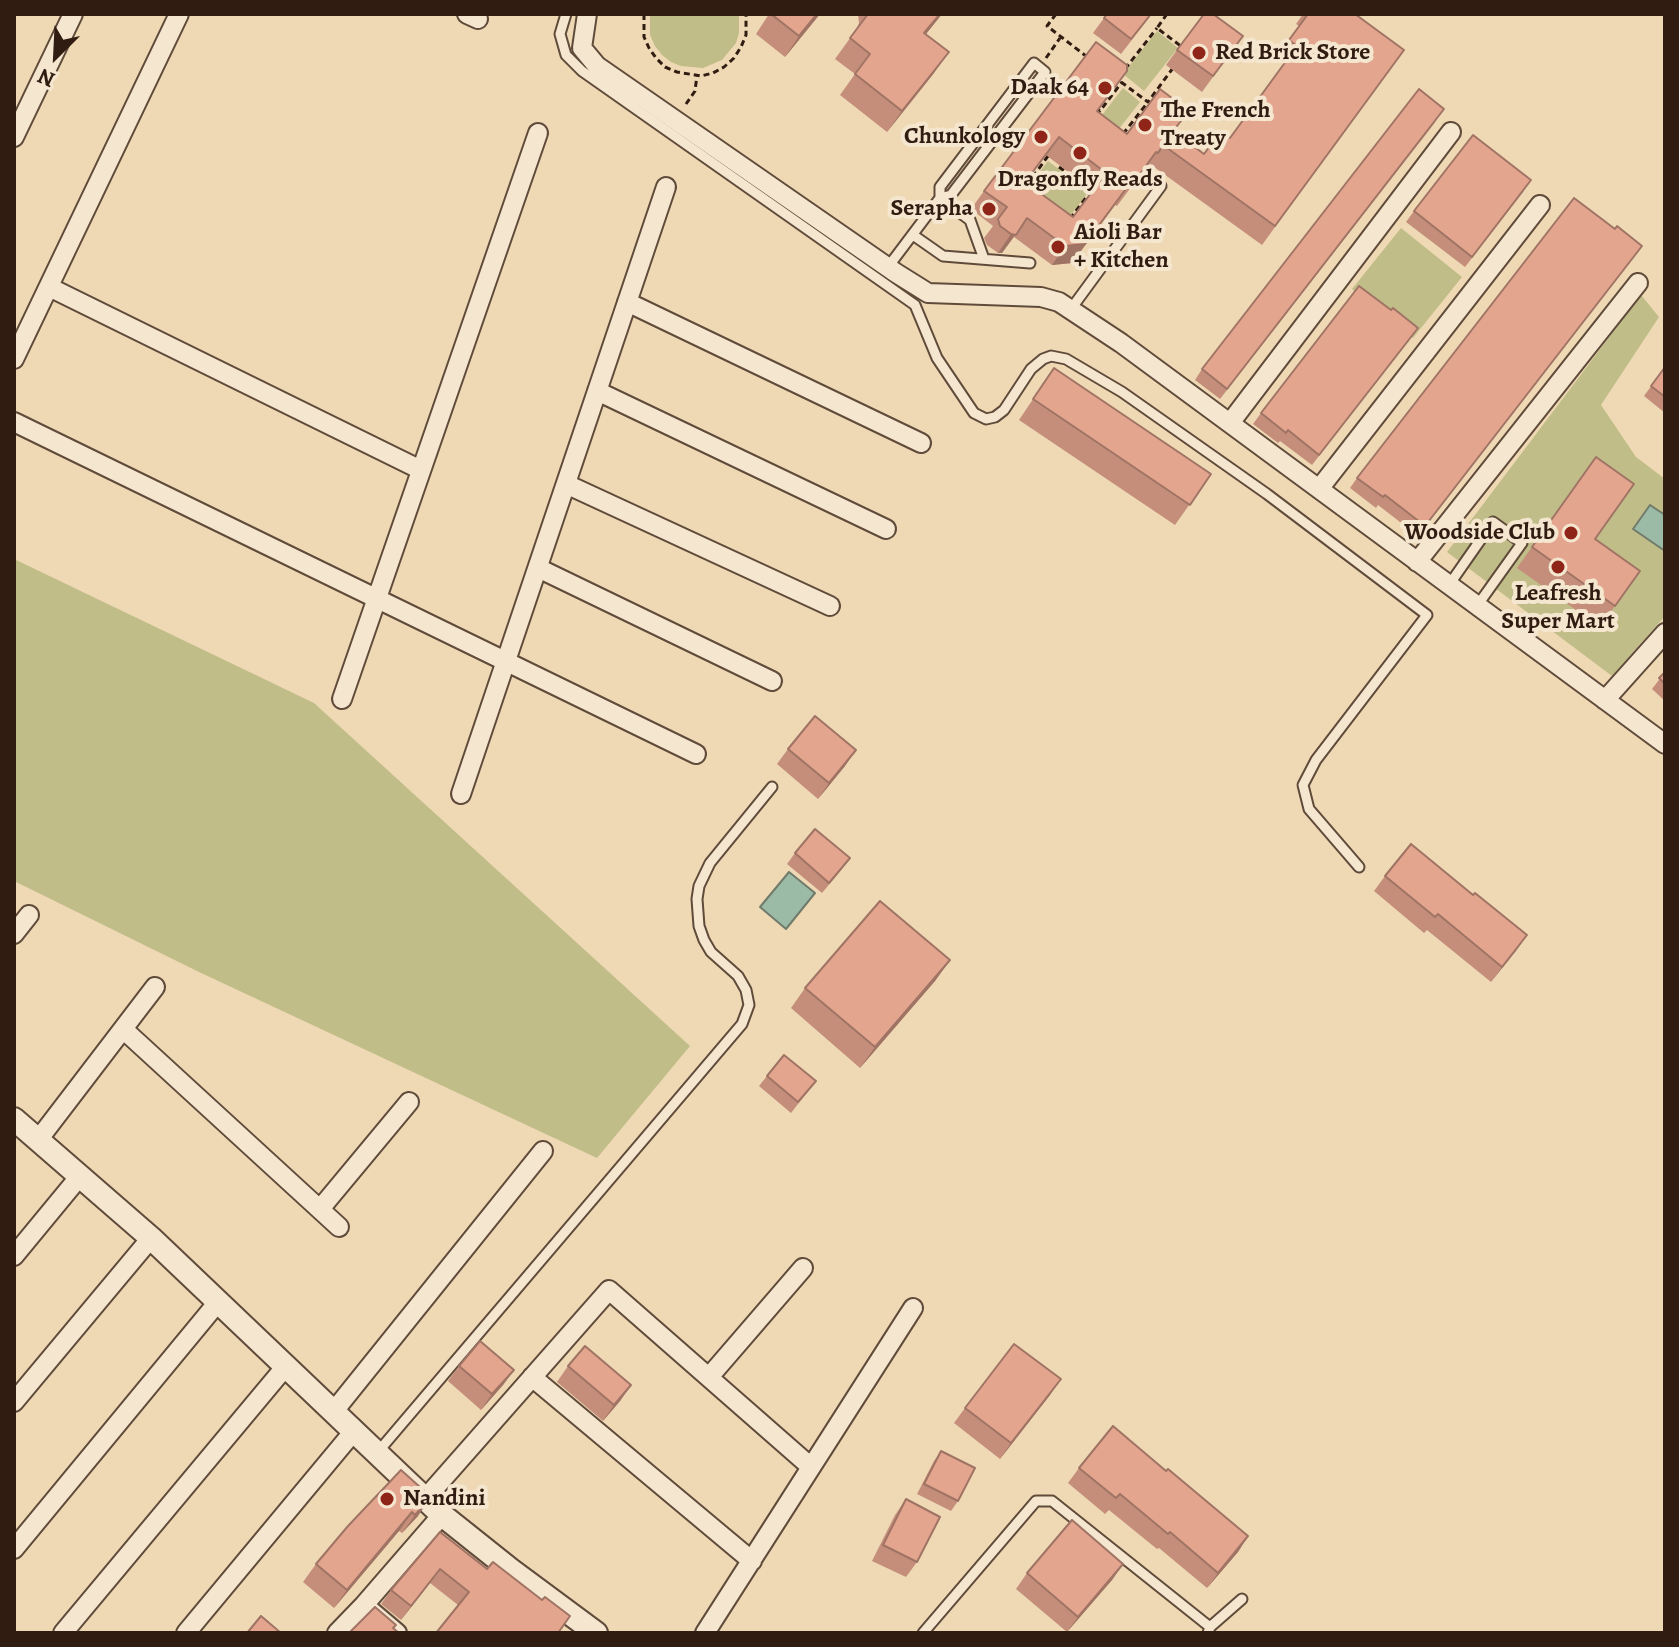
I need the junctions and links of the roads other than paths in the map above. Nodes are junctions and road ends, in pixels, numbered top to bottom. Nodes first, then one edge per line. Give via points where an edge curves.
1 (73, 14) edge
2 (179, 14) edge
3 (566, 14) edge
4 (587, 14) edge
5 (1039, 67) road end
6 (1451, 132) dead end
7 (538, 133) dead end
8 (14, 137) edge
9 (1161, 186) dead end
10 (666, 187) dead end
11 (940, 198) junction
12 (1540, 205) dead end
13 (913, 235) junction
14 (984, 259) junction
15 (1030, 263) dead end
16 (888, 267) junction
17 (1638, 283) dead end
18 (49, 287) junction
19 (627, 302) junction
20 (1071, 309) junction
21 (14, 359) edge
22 (597, 391) junction
23 (14, 422) edge
24 (1230, 423) junction
25 (921, 443) dead end
26 (421, 470) junction
27 (566, 484) junction
28 (1319, 489) junction
29 (886, 529) dead end
30 (1417, 562) junction
31 (538, 568) junction
32 (1449, 585) junction
33 (377, 599) junction
34 (830, 606) dead end
35 (1477, 606) junction
36 (1665, 633) edge
37 (506, 661) junction
38 (772, 681) dead end
39 (342, 699) dead end
40 (1605, 700) junction
41 (1665, 744) edge
42 (696, 754) dead end
43 (772, 787) dead end
44 (461, 794) dead end
45 (1359, 867) dead end
46 (29, 915) dead end
47 (14, 934) edge
48 (155, 987) dead end
49 (123, 1029) junction
50 (409, 1102) dead end
51 (14, 1119) edge
52 (38, 1140) junction
53 (543, 1151) dead end
54 (80, 1176) junction
55 (320, 1209) junction
56 (339, 1227) dead end
57 (151, 1238) junction
58 (14, 1256) edge
59 (803, 1268) dead end
60 (218, 1302) junction
61 (913, 1308) dead end
62 (286, 1366) junction
63 (532, 1377) junction
64 (709, 1377) junction
65 (14, 1402) edge
66 (334, 1411) junction
67 (354, 1431) junction
68 (377, 1453) junction
69 (811, 1467) junction
70 (425, 1499) junction
71 (442, 1515) junction
72 (14, 1549) edge
73 (752, 1561) junction
74 (1242, 1599) dead end
75 (364, 1605) junction
76 (1209, 1630) edge
77 (63, 1633) edge
78 (186, 1633) edge
79 (337, 1633) edge
80 (397, 1633) edge
81 (596, 1633) edge
82 (705, 1633) edge
83 (923, 1633) edge

1 - 8 street
2 - 18 street
3 - 45 lane via 560,34 566,55 582,71 915,305 937,358 974,413 995,417 1043,359 1066,359 1267,494 1427,615 1316,760 1303,785 1309,809
4 - 16 street via 582,48 597,66
5 - 11 lane via 1034,63 940,187
6 - 24 street
7 - 26 street
9 - 20 lane
10 - 19 street
11 - 13 lane
11 - 14 lane via 970,220
12 - 28 street
13 - 14 lane via 943,256
13 - 16 lane
14 - 15 lane
16 - 20 street via 928,293 1041,297
17 - 30 street
18 - 21 street
18 - 26 street
19 - 22 street
19 - 25 street
20 - 24 street
22 - 27 street
22 - 29 street
23 - 33 street
24 - 28 street
26 - 33 street
27 - 31 street
27 - 34 street
28 - 30 street
30 - 32 street
31 - 37 street
31 - 38 street
32 - 35 street
32 - 35 lane via 1493,522 1522,543
33 - 37 street
33 - 39 street
35 - 40 street
36 - 40 street
37 - 42 street
37 - 44 street
40 - 41 street
43 - 68 lane via 710,863 697,899 704,940 746,990 749,1005 742,1024
46 - 47 street
48 - 49 street
49 - 52 street
49 - 55 street
50 - 55 street
51 - 52 street
52 - 54 street
53 - 66 street
54 - 57 street
54 - 58 street
55 - 56 street
57 - 60 street
57 - 65 street
59 - 64 street
60 - 62 street
60 - 72 street
61 - 69 street
62 - 66 street
62 - 77 street
63 - 64 street via 609,1290
63 - 70 street
63 - 73 street
64 - 69 street
66 - 67 street
67 - 68 street
67 - 78 street
68 - 70 street
69 - 73 street
70 - 71 street
71 - 75 street
71 - 81 street
73 - 82 street
74 - 76 lane
75 - 79 street
75 - 80 street
76 - 83 lane via 1052,1501 1036,1501

